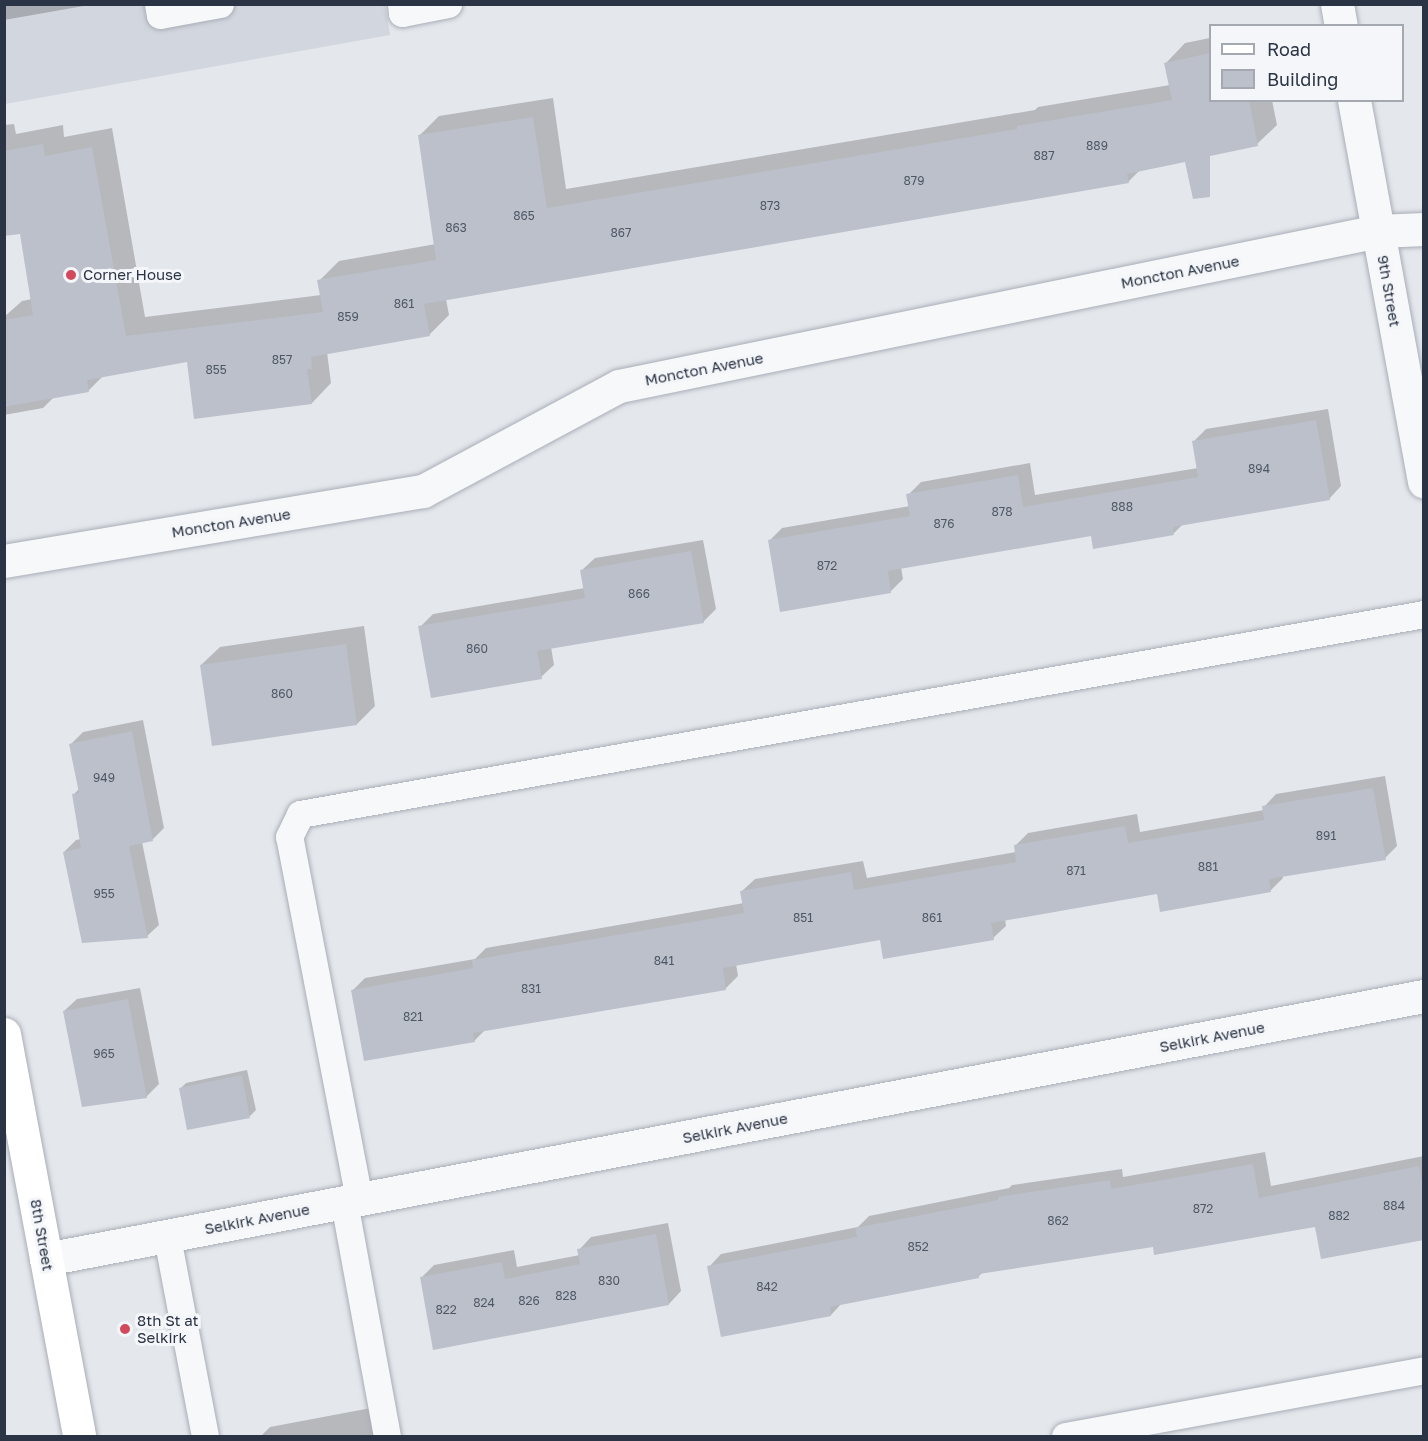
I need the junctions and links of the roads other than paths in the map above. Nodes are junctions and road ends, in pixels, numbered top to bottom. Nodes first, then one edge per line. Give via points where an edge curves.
1 (158, 4) edge
2 (220, 4) edge
3 (401, 4) edge
4 (448, 4) edge
5 (1337, 4) edge
6 (1341, 24) edge
7 (1354, 102) edge
8 (1424, 229) edge
9 (1378, 231) junction
10 (1424, 482) edge
11 (4, 561) edge
12 (1424, 614) edge
13 (1424, 996) edge
14 (4, 1034) edge
15 (351, 1201) junction
16 (167, 1236) junction
17 (46, 1259) junction
18 (1424, 1370) edge
19 (79, 1437) edge
20 (205, 1437) edge
21 (387, 1437) edge
22 (1065, 1437) edge

1 - 2 lane via 160,15
3 - 4 lane via 402,13
5 - 6 street
7 - 9 street, 9th Street
8 - 9 street, Moncton Avenue
9 - 10 street, 9th Street
9 - 11 street, Moncton Avenue via 619,386 423,491
12 - 15 lane via 300,814 289,837
13 - 15 street, Selkirk Avenue
14 - 17 main road, 8th Street
15 - 16 street, Selkirk Avenue
15 - 21 lane
16 - 17 street, Selkirk Avenue
16 - 20 lane
17 - 19 main road, 8th Street
18 - 22 lane

